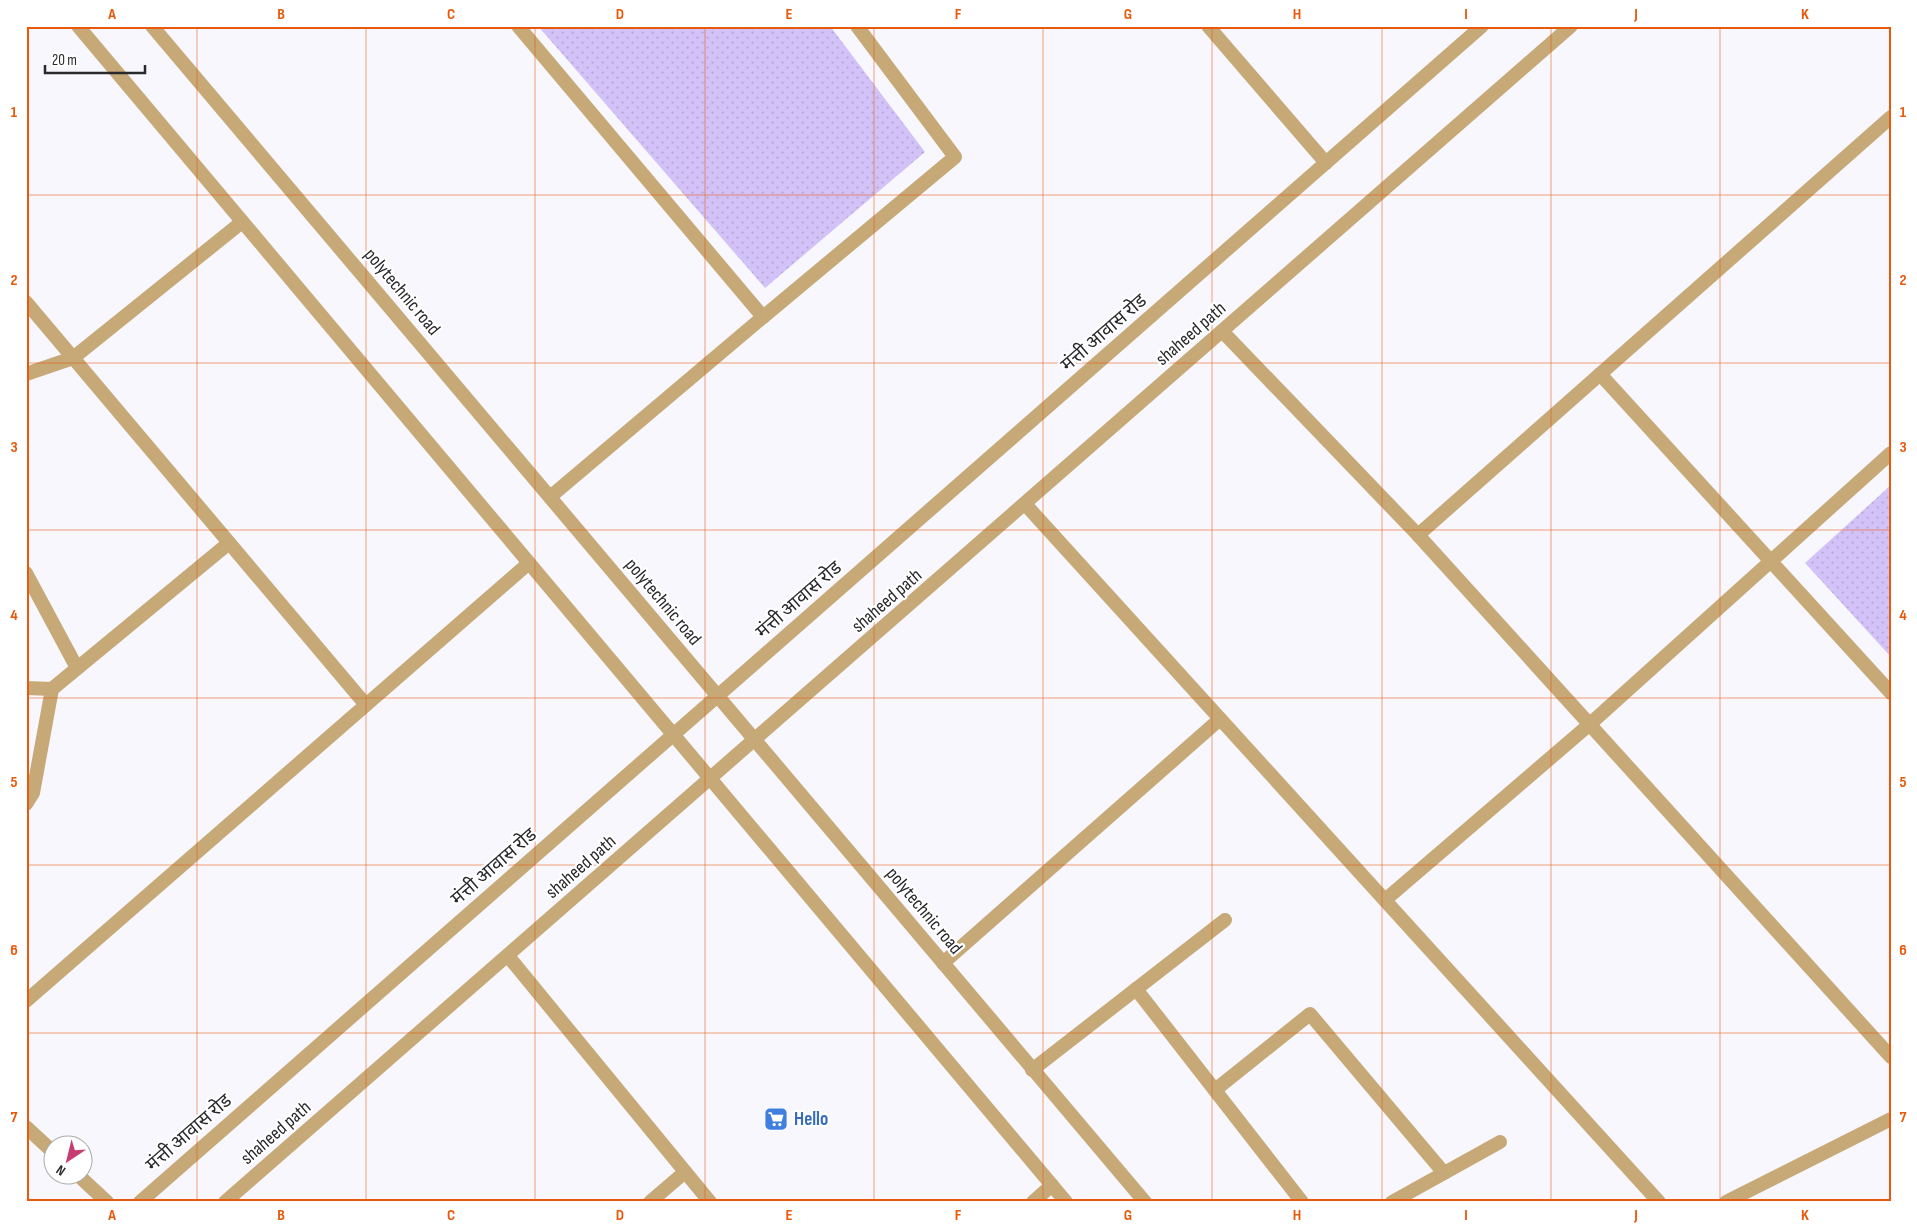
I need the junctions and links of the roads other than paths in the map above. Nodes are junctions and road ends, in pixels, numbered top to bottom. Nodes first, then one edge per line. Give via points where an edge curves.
1 (78, 26) edge
2 (152, 26) edge
3 (518, 26) edge
4 (857, 26) edge
5 (1208, 26) edge
6 (1482, 26) edge
7 (1571, 26) edge
8 (1891, 117) edge
9 (1326, 164) junction
10 (242, 222) junction
11 (26, 302) edge
12 (763, 317) junction
13 (1222, 331) junction
14 (74, 358) junction
15 (26, 374) edge
16 (1600, 374) junction
17 (1891, 453) edge
18 (550, 497) junction
19 (1025, 504) junction
20 (1418, 535) junction
21 (229, 543) junction
22 (1770, 561) junction
23 (529, 563) junction
24 (26, 574) edge
25 (77, 668) junction
26 (26, 688) edge
27 (52, 689) junction
28 (1891, 693) edge
29 (718, 696) junction
30 (366, 705) junction
31 (1220, 719) junction
32 (1590, 724) junction
33 (673, 735) junction
34 (755, 740) junction
35 (711, 779) junction
36 (26, 804) edge
37 (1385, 900) junction
38 (1225, 920) dead end
39 (508, 956) junction
40 (943, 963) junction
41 (1136, 989) junction
42 (26, 1002) edge
43 (1891, 1057) edge
44 (1032, 1070) junction
45 (1215, 1090) junction
46 (1891, 1118) edge
47 (26, 1127) edge
48 (42, 1142) edge
49 (1500, 1142) dead end
50 (686, 1172) junction
51 (1444, 1173) junction
52 (1052, 1185) junction
53 (90, 1186) edge
54 (107, 1202) edge
55 (140, 1202) edge
56 (225, 1202) edge
57 (650, 1202) edge
58 (710, 1202) edge
59 (1033, 1202) edge
60 (1066, 1202) edge
61 (1144, 1202) edge
62 (1302, 1202) edge
63 (1392, 1202) edge
64 (1659, 1202) edge
65 (1726, 1202) edge

1 - 10 street
2 - 18 street, polytechnic road
3 - 12 street
4 - 12 street via 955,157
5 - 9 street
6 - 9 street, मंत्ती आवास रोड
7 - 13 street, shaheed path
8 - 16 street
9 - 29 street, मंत्ती आवास रोड
10 - 14 street
10 - 23 street
11 - 14 street
12 - 18 street
13 - 19 street, shaheed path
13 - 20 street
14 - 15 street
14 - 21 street
16 - 20 street
16 - 22 street
17 - 22 street
18 - 29 street, polytechnic road
19 - 31 street
19 - 34 street, shaheed path
20 - 32 street
21 - 25 street
21 - 30 street
22 - 28 street
22 - 32 street
23 - 30 street
23 - 33 street
24 - 25 street
25 - 27 street
26 - 27 street
27 - 36 street via 33,793
29 - 33 street, मंत्ती आवास रोड
29 - 34 street, polytechnic road
30 - 42 street
31 - 37 street
31 - 40 street
32 - 37 street
32 - 43 street
33 - 35 street
33 - 55 street, मंत्ती आवास रोड
34 - 35 street, shaheed path
34 - 40 street, polytechnic road
35 - 39 street, shaheed path
35 - 52 street
37 - 64 street
38 - 41 street
39 - 50 street
39 - 56 street, shaheed path
40 - 44 street, polytechnic road
41 - 44 street
41 - 45 street
44 - 61 street, polytechnic road
45 - 51 street via 1310,1014
45 - 62 street
46 - 65 street
47 - 48 street
49 - 51 street
50 - 57 street
50 - 58 street
51 - 63 street
52 - 59 street
52 - 60 street
53 - 54 street

